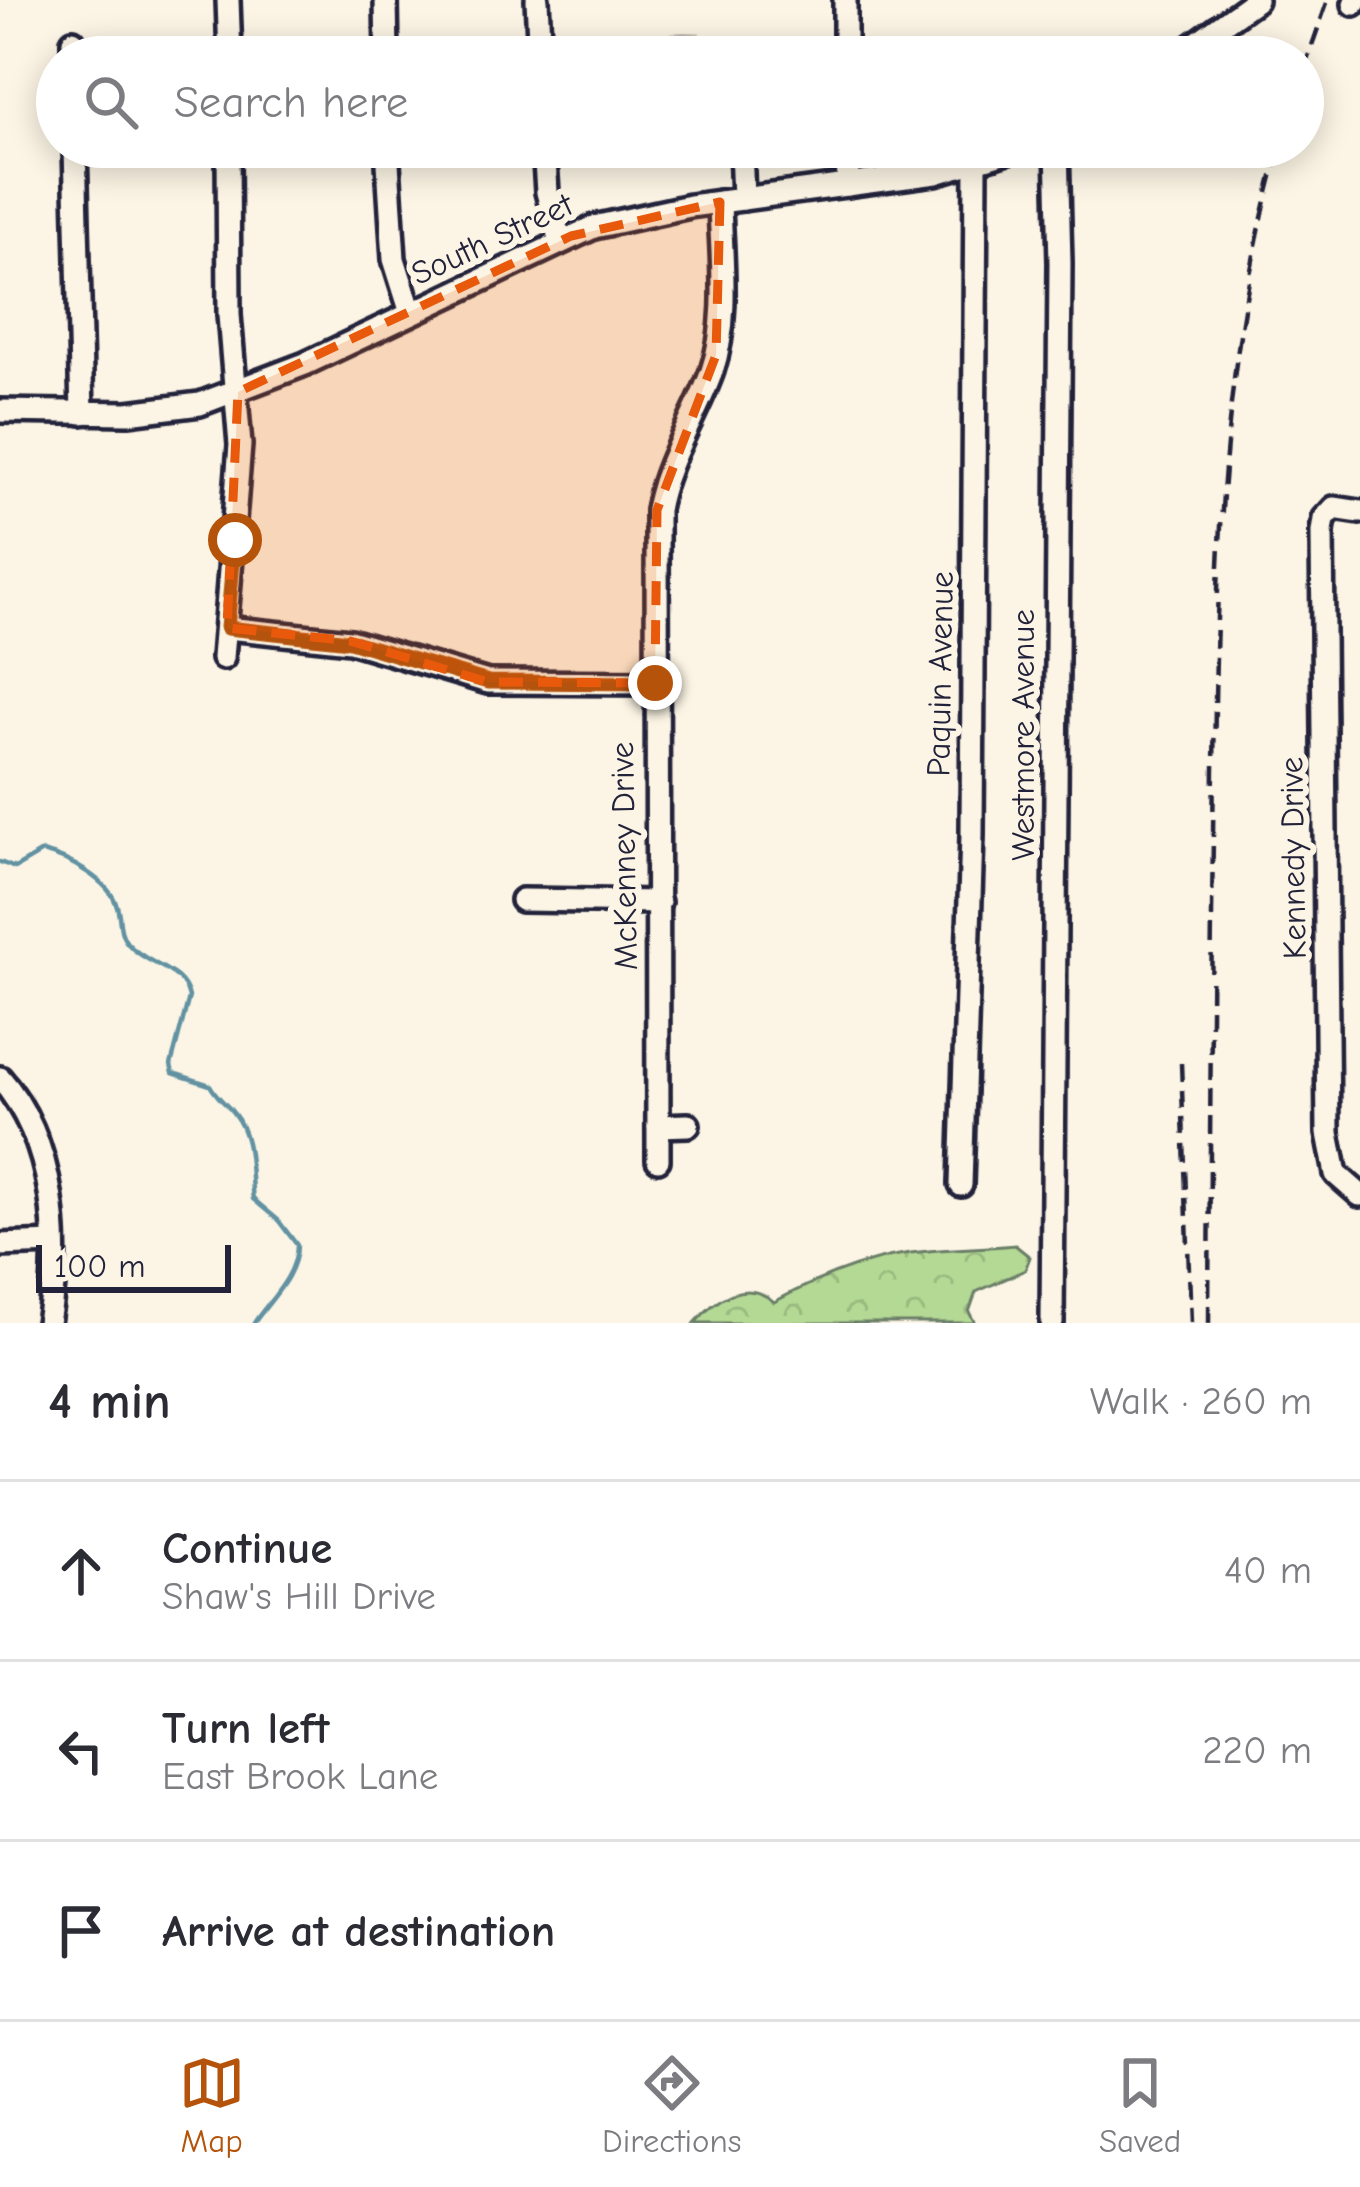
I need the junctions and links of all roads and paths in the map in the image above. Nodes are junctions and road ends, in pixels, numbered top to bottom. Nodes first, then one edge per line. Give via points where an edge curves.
1 (228, 0) edge
2 (386, 0) edge
3 (537, 0) edge
4 (845, 0) edge
5 (1256, 0) edge
6 (229, 36) edge
7 (387, 36) edge
8 (539, 36) edge
9 (845, 36) edge
10 (1206, 36) edge
11 (76, 168) edge
12 (228, 168) edge
13 (388, 168) edge
14 (545, 168) edge
15 (742, 168) edge
16 (848, 168) edge
17 (947, 168) edge
18 (976, 168) edge
19 (1058, 168) edge
20 (848, 185) junction
21 (743, 200) junction
22 (720, 202) junction
23 (560, 241) junction
24 (411, 313) junction
25 (238, 392) junction
26 (0, 412) edge
27 (82, 413) junction
28 (1360, 512) edge
29 (227, 628) junction
30 (224, 658) dead end
31 (655, 683) junction
32 (522, 900) dead end
33 (659, 902) junction
34 (0, 1078) edge
35 (688, 1125) dead end
36 (658, 1126) junction
37 (658, 1160) dead end
38 (966, 1179) dead end
39 (1360, 1195) edge
40 (54, 1243) junction
41 (0, 1245) edge
42 (48, 1323) edge
43 (1052, 1323) edge

1 - 6 street
2 - 7 street
3 - 8 street
4 - 9 street
5 - 10 street
11 - 27 street
12 - 25 street
13 - 24 street via 394,260
14 - 23 street
15 - 21 street
16 - 20 street
17 - 20 street, South Street
18 - 38 street, Paquin Avenue
19 - 43 street, Westmore Avenue
20 - 21 street, South Street
21 - 22 street, South Street
22 - 23 street, South Street via 628,218
22 - 31 street, McKenney Drive via 716,355 657,510
23 - 24 street, South Street
24 - 25 street, South Street
25 - 27 street, South Street via 189,407
25 - 29 street
26 - 27 street, South Street
28 - 39 street, Kennedy Drive via 1330,510 1322,532 1328,1133 1336,1174
29 - 30 street
29 - 31 street via 350,641 488,682
31 - 33 street, McKenney Drive
32 - 33 street
33 - 36 street, McKenney Drive
34 - 40 street via 30,1122
35 - 36 street
36 - 37 street, McKenney Drive
40 - 41 street
40 - 42 street

